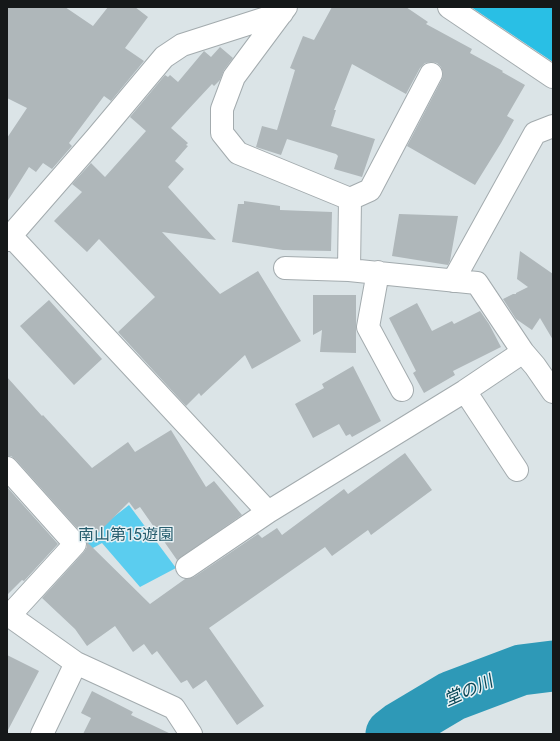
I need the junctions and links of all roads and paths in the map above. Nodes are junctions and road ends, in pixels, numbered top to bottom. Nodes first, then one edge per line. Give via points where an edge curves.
1 (449, 7) edge
2 (284, 10) edge
3 (431, 74) dead end
4 (553, 77) edge
5 (553, 126) edge
6 (350, 199) junction
7 (9, 238) edge
8 (285, 268) dead end
9 (349, 270) junction
10 (378, 272) junction
11 (452, 281) junction
12 (523, 352) junction
13 (402, 390) dead end
14 (465, 391) junction
15 (553, 392) edge
16 (7, 468) edge
17 (517, 470) dead end
18 (268, 512) junction
19 (187, 567) dead end
20 (8, 615) edge
21 (76, 663) junction
22 (42, 734) edge
23 (191, 734) edge

1 - 4 street
2 - 6 street via 234,77 222,109 222,133 238,153
2 - 7 street via 182,45 164,57
3 - 6 street via 370,190
5 - 11 street via 535,133
6 - 9 street
7 - 18 street
8 - 9 street
9 - 10 street
10 - 11 street
10 - 13 street via 368,327
11 - 12 street via 477,283
12 - 14 street
12 - 15 street
14 - 17 street
14 - 18 street
16 - 20 street via 75,544
18 - 19 street
20 - 21 street
21 - 22 street
21 - 23 street via 174,708

